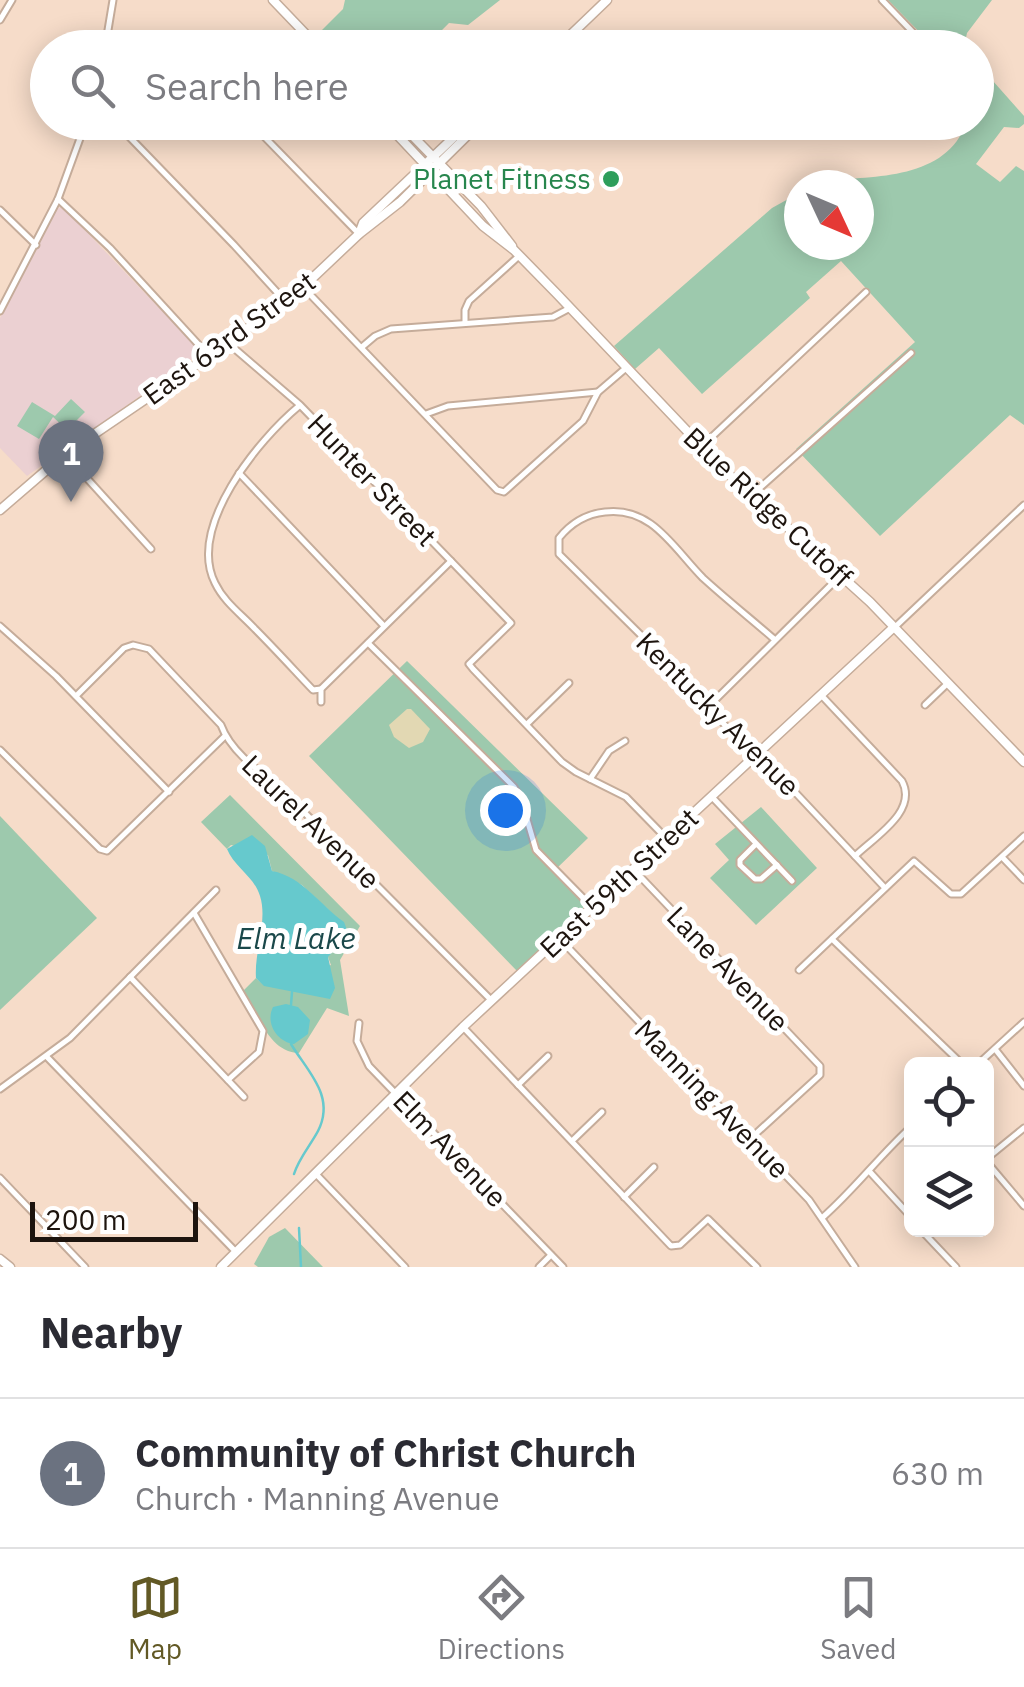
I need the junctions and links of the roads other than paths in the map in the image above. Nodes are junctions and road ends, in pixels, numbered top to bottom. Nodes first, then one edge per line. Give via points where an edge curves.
1 (12, 0) edge
2 (114, 0) edge
3 (274, 0) edge
4 (607, 0) edge
5 (882, 0) edge
6 (0, 20) edge
7 (108, 30) edge
8 (302, 30) edge
9 (576, 30) edge
10 (911, 30) edge
11 (79, 140) edge
12 (132, 140) edge
13 (267, 140) edge
14 (402, 140) edge
15 (416, 140) edge
16 (450, 140) edge
17 (463, 140) edge
18 (432, 156) junction
19 (424, 164) junction
20 (440, 164) junction
21 (432, 172) junction
22 (58, 199) junction
23 (0, 210) edge
24 (358, 234) junction
25 (36, 244) junction
26 (516, 253) junction
27 (303, 286) junction
28 (866, 292) dead end
29 (284, 301) junction
30 (570, 308) junction
31 (0, 311) edge
32 (465, 323) junction
33 (228, 342) junction
34 (362, 347) junction
35 (911, 353) dead end
36 (210, 356) junction
37 (626, 368) junction
38 (598, 392) junction
39 (300, 405) junction
40 (426, 414) junction
41 (701, 446) junction
42 (66, 454) junction
43 (239, 473) junction
44 (751, 496) junction
45 (1024, 506) edge
46 (0, 510) edge
47 (150, 548) dead end
48 (451, 561) junction
49 (841, 575) junction
50 (0, 626) edge
51 (384, 626) junction
52 (894, 627) junction
53 (774, 639) junction
54 (368, 643) junction
55 (570, 683) dead end
56 (948, 683) junction
57 (320, 689) junction
58 (76, 696) junction
59 (822, 696) junction
60 (321, 702) dead end
61 (926, 706) dead end
62 (708, 707) junction
63 (527, 724) junction
64 (225, 736) junction
65 (625, 740) dead end
66 (0, 750) edge
67 (755, 758) junction
68 (1024, 762) edge
69 (590, 779) junction
70 (169, 792) junction
71 (712, 797) junction
72 (1024, 836) edge
73 (667, 839) junction
74 (756, 844) junction
75 (855, 856) junction
76 (1002, 857) junction
77 (777, 865) junction
78 (634, 870) junction
79 (1024, 880) edge
80 (792, 881) dead end
81 (885, 888) junction
82 (216, 890) dead end
83 (593, 908) junction
84 (194, 913) junction
85 (560, 939) junction
86 (832, 939) junction
87 (800, 970) dead end
88 (130, 977) junction
89 (491, 1000) junction
90 (359, 1022) dead end
91 (1024, 1022) edge
92 (463, 1027) junction
93 (995, 1049) junction
94 (548, 1056) dead end
95 (46, 1057) junction
96 (955, 1057) edge
97 (986, 1057) edge
98 (228, 1080) junction
99 (518, 1085) junction
100 (1024, 1086) edge
101 (0, 1088) edge
102 (396, 1092) junction
103 (244, 1096) dead end
104 (602, 1112) dead end
105 (1024, 1128) edge
106 (904, 1134) edge
107 (750, 1139) junction
108 (571, 1142) junction
109 (994, 1153) edge
110 (654, 1167) dead end
111 (994, 1170) edge
112 (870, 1171) junction
113 (315, 1174) junction
114 (0, 1178) edge
115 (624, 1197) junction
116 (1024, 1206) edge
117 (904, 1209) edge
118 (822, 1218) junction
119 (928, 1237) edge
120 (236, 1252) junction
121 (551, 1255) junction
122 (0, 1259) edge
123 (10, 1267) edge
124 (85, 1267) edge
125 (222, 1267) edge
126 (405, 1267) edge
127 (539, 1267) edge
128 (562, 1267) edge
129 (757, 1267) edge
130 (855, 1267) edge
131 (956, 1267) edge

1 - 6 street
2 - 7 street
3 - 8 main road
4 - 9 main road
5 - 10 street
11 - 22 street
12 - 29 street
13 - 24 street
14 - 19 main road, Blue Ridge Cutoff
15 - 18 main road, Blue Ridge Cutoff
16 - 18 main road, East 63rd Street
17 - 20 main road, East 63rd Street
18 - 19 main road, East 63rd Street
18 - 20 main road, Blue Ridge Cutoff
19 - 21 main road, Blue Ridge Cutoff
19 - 24 main road, East 63rd Street
20 - 21 main road, East 63rd Street
20 - 26 main road, Blue Ridge Cutoff
21 - 24 main road, East 63rd Street
21 - 26 main road, Blue Ridge Cutoff
22 - 25 street
22 - 36 street
23 - 25 street
24 - 27 main road, East 63rd Street
25 - 31 street
26 - 30 main road, Blue Ridge Cutoff
26 - 32 street via 469,301
27 - 29 main road, East 63rd Street
27 - 34 street
28 - 41 street
29 - 33 main road, East 63rd Street
30 - 32 street via 552,317
30 - 37 main road, Blue Ridge Cutoff
32 - 34 street via 391,329
33 - 36 main road, East 63rd Street
33 - 39 street, Hunter Street
34 - 40 street
35 - 44 street
36 - 42 main road, East 63rd Street
37 - 38 street
37 - 41 main road, Blue Ridge Cutoff
38 - 40 street via 448,406
38 - 40 street via 582,421 504,492
39 - 43 street
39 - 48 street, Hunter Street
41 - 44 main road, Blue Ridge Cutoff
42 - 46 main road, East 63rd Street
42 - 47 street
43 - 51 street
43 - 57 street via 212,532 209,567 215,584 313,690
44 - 49 main road, Blue Ridge Cutoff
45 - 52 street, East 59th Street
48 - 51 street
48 - 63 street, Hunter Street via 511,623 469,664
49 - 52 main road, Blue Ridge Cutoff
49 - 53 street
50 - 58 street
51 - 54 street
52 - 56 main road, Blue Ridge Cutoff
52 - 59 main road, East 59th Street
53 - 62 street
53 - 62 street, Kentucky Avenue via 640,515 596,513 558,540 559,554
54 - 57 street
54 - 83 street via 514,787 536,850
55 - 63 street
56 - 61 street
56 - 68 main road, Blue Ridge Cutoff
57 - 60 street
58 - 64 street, Laurel Avenue via 124,648 149,649
58 - 70 street
59 - 67 main road, East 59th Street
59 - 75 street via 907,793 904,809
62 - 67 street, Kentucky Avenue
63 - 69 street via 562,762
64 - 70 street
64 - 89 street, Laurel Avenue
65 - 69 street
66 - 70 street via 100,850 108,850
67 - 71 main road, East 59th Street
67 - 75 street, Kentucky Avenue
69 - 73 street via 626,797
71 - 73 main road, East 59th Street
71 - 74 street
72 - 76 street
73 - 78 main road, East 59th Street
74 - 77 street
74 - 77 street via 740,865 755,879
75 - 81 street, Kentucky Avenue
76 - 79 street
76 - 81 street via 961,894 951,894 914,861
77 - 80 street
78 - 83 main road, East 59th Street
78 - 107 street, Lane Avenue via 821,1069
81 - 86 street
82 - 84 street
83 - 85 main road, East 59th Street
84 - 88 street
84 - 98 street via 262,1031 258,1052
85 - 89 main road, East 59th Street
85 - 107 street, Manning Avenue
86 - 87 street
86 - 96 street
88 - 95 street
88 - 98 street
89 - 92 main road, East 59th Street
90 - 102 street, Elm Avenue via 362,1056
91 - 93 street
92 - 99 street
92 - 102 main road, East 59th Street
93 - 97 street
93 - 100 street
94 - 99 street
95 - 101 street
95 - 120 street
98 - 103 street
99 - 108 street
102 - 113 main road, East 59th Street
102 - 121 street, Elm Avenue
104 - 108 street
105 - 109 street
106 - 112 street
107 - 118 street, Manning Avenue
108 - 115 street
110 - 115 street
111 - 116 street
112 - 117 street
112 - 118 street
113 - 120 main road, East 59th Street
113 - 126 street
114 - 124 street
115 - 129 street via 670,1246 710,1220
118 - 130 street, Manning Avenue
119 - 131 street
120 - 125 main road, East 59th Street
121 - 127 street
121 - 128 street, Elm Avenue
122 - 123 main road

